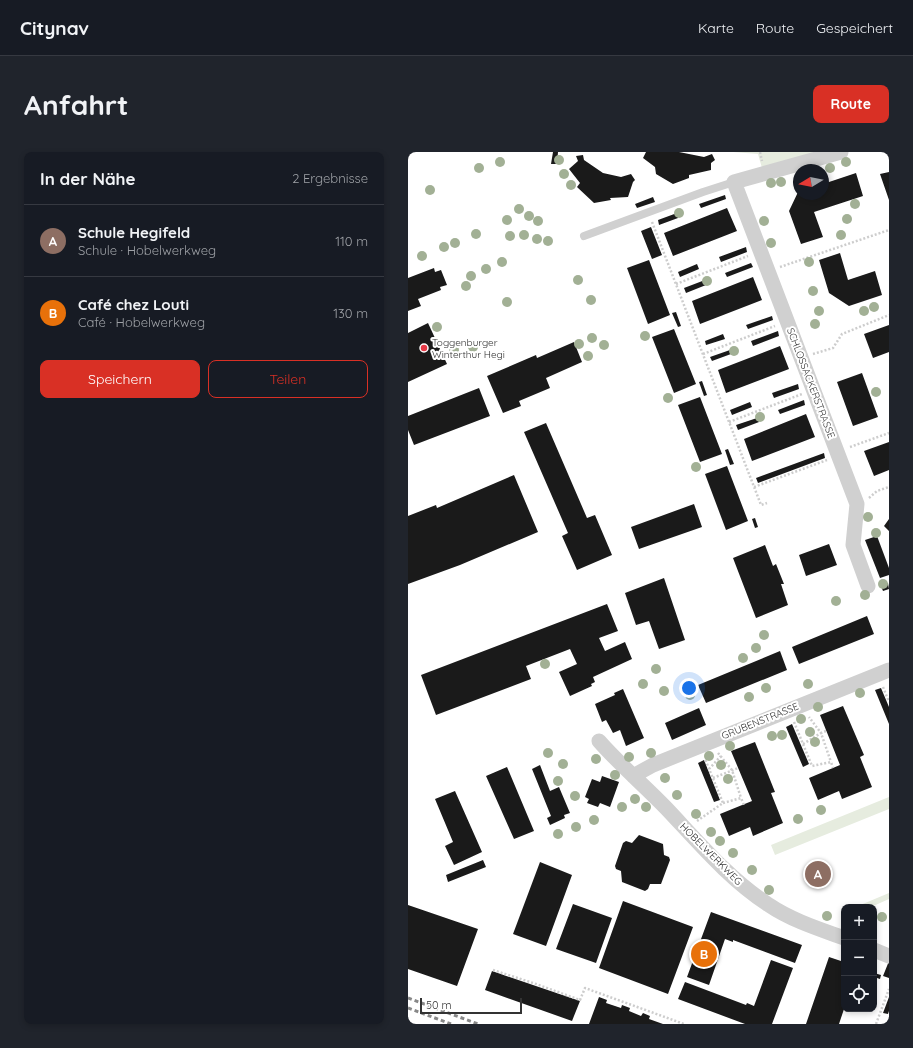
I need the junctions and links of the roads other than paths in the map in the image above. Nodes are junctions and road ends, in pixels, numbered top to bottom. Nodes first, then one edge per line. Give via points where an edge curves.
1 (841, 152) edge
2 (734, 182) junction
3 (584, 236) dead end
4 (868, 586) dead end
5 (889, 670) edge
6 (599, 741) dead end
7 (633, 776) junction
8 (841, 937) edge
9 (877, 951) edge
10 (889, 956) edge

1 - 2 street
2 - 3 lane
2 - 4 street, SCHLOSSACKERSTRASSE via 857,504 853,545
5 - 7 street, GRUBENSTRASSE via 653,765
6 - 7 street, HOBELWERKWEG
7 - 8 street, HOBELWERKWEG via 745,888 770,906
9 - 10 street

